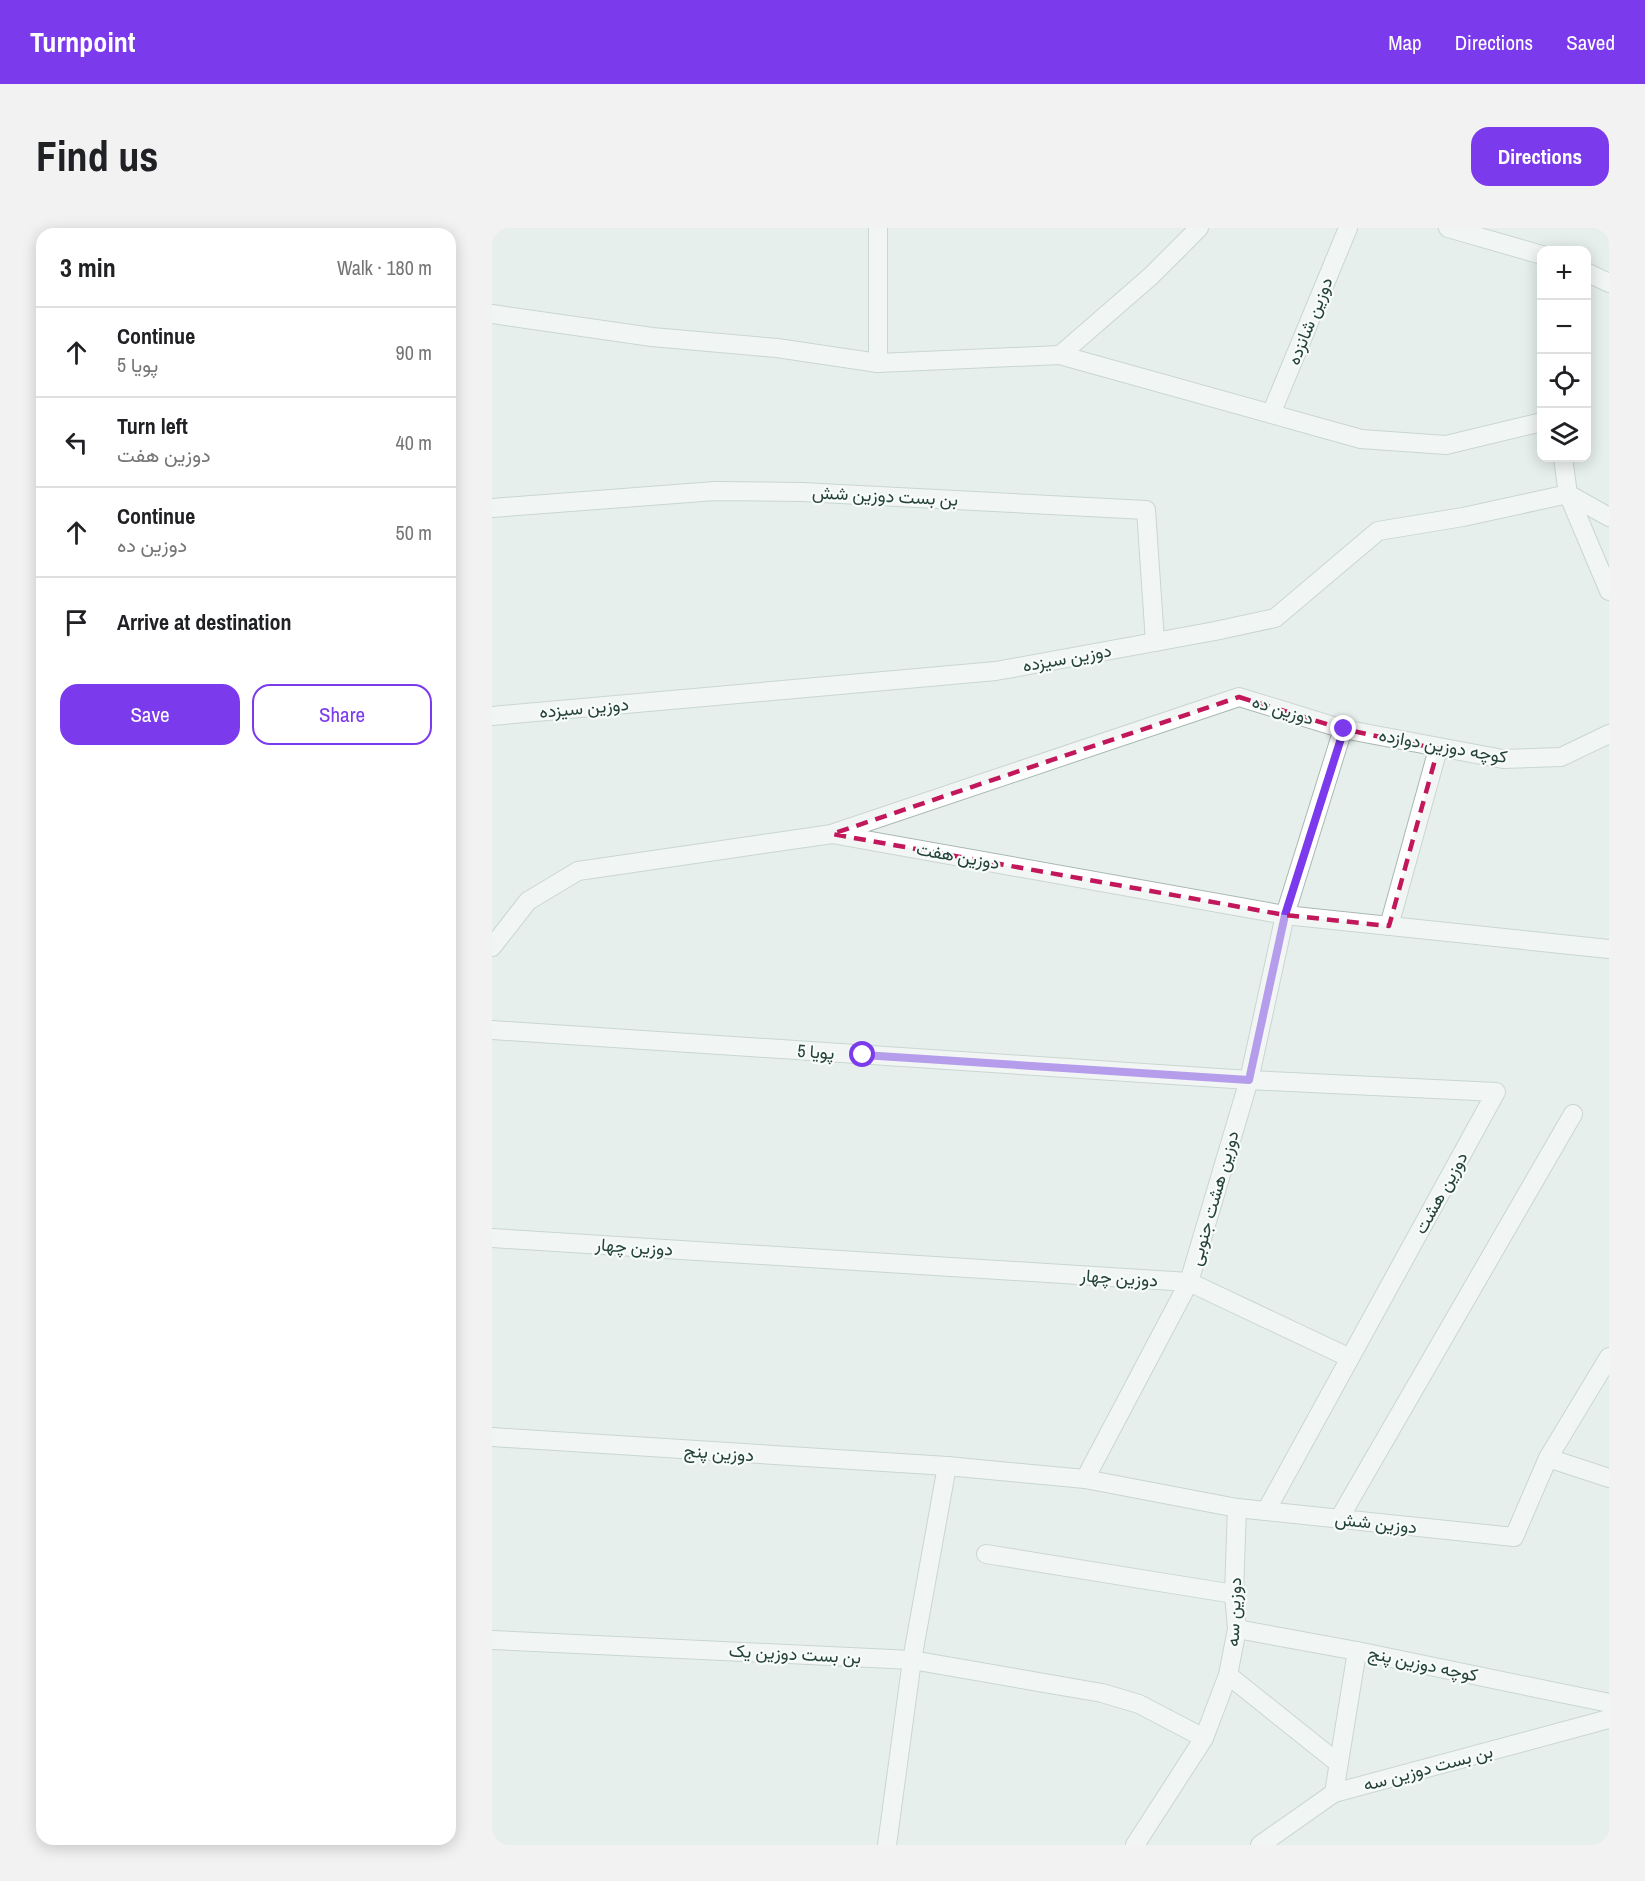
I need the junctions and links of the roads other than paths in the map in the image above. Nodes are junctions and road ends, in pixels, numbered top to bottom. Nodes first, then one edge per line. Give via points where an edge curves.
1 (878, 228) edge
2 (1199, 228) edge
3 (1348, 228) edge
4 (1448, 228) edge
5 (1537, 254) edge
6 (1591, 275) edge
7 (1609, 283) edge
8 (492, 314) edge
9 (1060, 355) junction
10 (878, 363) junction
11 (1271, 414) junction
12 (1537, 423) edge
13 (1564, 462) edge
14 (1569, 494) junction
15 (492, 508) edge
16 (1609, 517) edge
17 (1609, 591) edge
18 (1155, 642) junction
19 (492, 716) edge
20 (1344, 729) junction
21 (1609, 734) edge
22 (1438, 748) junction
23 (832, 834) junction
24 (1285, 915) junction
25 (1389, 926) junction
26 (492, 947) edge
27 (1609, 949) edge
28 (492, 1030) edge
29 (1249, 1080) junction
30 (1573, 1114) dead end
31 (492, 1238) edge
32 (1189, 1282) junction
33 (1609, 1357) edge
34 (1350, 1358) junction
35 (492, 1437) edge
36 (1548, 1458) junction
37 (947, 1466) junction
38 (1609, 1478) edge
39 (1085, 1479) junction
40 (1237, 1508) junction
41 (1266, 1511) junction
42 (1339, 1519) junction
43 (986, 1554) dead end
44 (1234, 1594) junction
45 (1237, 1629) junction
46 (492, 1640) edge
47 (1357, 1651) junction
48 (912, 1660) junction
49 (1228, 1675) junction
50 (1609, 1703) edge
51 (1609, 1719) edge
52 (1204, 1738) junction
53 (1338, 1763) junction
54 (1334, 1793) junction
55 (886, 1845) edge
56 (1135, 1845) edge
57 (1260, 1845) edge

1 - 10 street
2 - 9 street
3 - 11 street, دوزین شانزده
4 - 5 street
6 - 7 street
8 - 10 street
9 - 10 street
9 - 11 street
11 - 12 street via 1361,439 1446,445
13 - 14 street
14 - 16 street
14 - 17 street
14 - 18 street, دوزین سیزده via 1378,531 1275,618
15 - 18 street, بن بست دوزین شش via 715,490 1146,510
18 - 19 street, دوزین سیزده via 996,670
20 - 22 street, کوچه دوزین دوازده
20 - 23 street, دوزین ده via 1239,697
20 - 24 street
21 - 22 street, کوچه دوزین دوازده via 1561,757 1503,759
22 - 25 street
23 - 24 street, دوزین هفت
23 - 26 street, دوزین هفت via 578,871 528,901
24 - 25 street
24 - 29 street
25 - 27 street
28 - 29 street, پویا 5
29 - 32 street, دوزین هشت جنوبی
29 - 34 street, دوزین هشت via 1496,1092
30 - 42 street
31 - 32 street, دوزین چهار
32 - 34 street, دوزین هشت جنوبی
32 - 39 street, دوزین چهار
33 - 36 street
34 - 41 street, دوزین هشت
35 - 37 street, دوزین پنج
36 - 38 street
36 - 42 street, دوزین شش via 1514,1537
37 - 39 street
37 - 48 street
39 - 40 street
40 - 41 street, دوزین شش
40 - 44 street, دوزین سه
41 - 42 street, دوزین شش
43 - 44 street
44 - 45 street, دوزین سه
45 - 47 street, کوچه دوزین پنج
45 - 49 street, دوزین سه
46 - 48 street, بن بست دوزین یک
47 - 50 street, کوچه دوزین پنج
47 - 53 street
48 - 52 street, بن بست دوزین یک via 1102,1693 1139,1704
48 - 55 street
49 - 52 street, دوزین سه
49 - 53 street
51 - 54 street, بن بست دوزین سه
52 - 56 street, دوزین سه
53 - 54 street
54 - 57 street, بن بست دوزین سه

